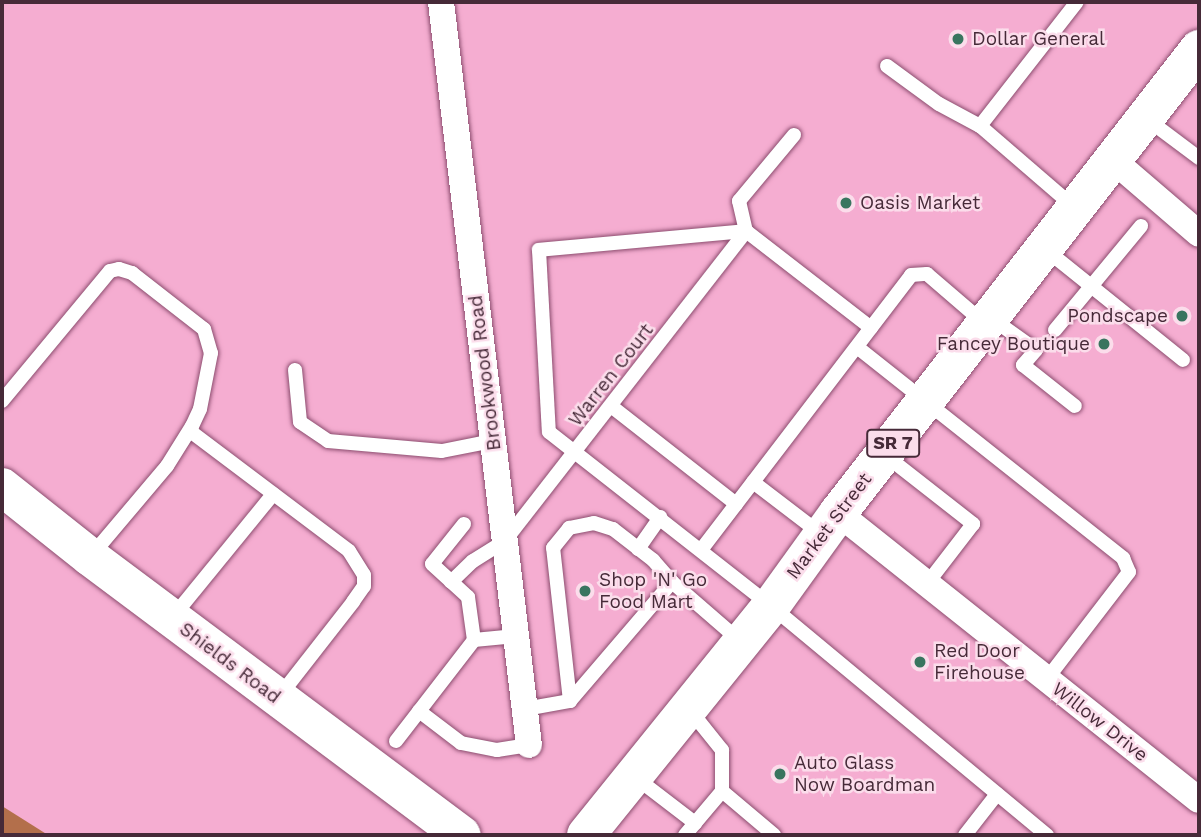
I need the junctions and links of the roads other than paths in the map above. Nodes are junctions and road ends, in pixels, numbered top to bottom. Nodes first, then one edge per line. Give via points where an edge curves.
1 (441, 2) edge
2 (1077, 2) edge
3 (1198, 54) edge
4 (887, 66) dead end
5 (1146, 117) junction
6 (980, 126) junction
7 (794, 135) dead end
8 (1199, 158) edge
9 (1113, 160) junction
10 (1075, 208) junction
11 (1141, 226) dead end
12 (746, 231) junction
13 (1199, 234) edge
14 (1044, 248) junction
15 (1091, 286) junction
16 (988, 321) junction
17 (871, 328) junction
18 (1055, 330) dead end
19 (857, 347) junction
20 (1183, 360) dead end
21 (295, 370) dead end
22 (2, 401) edge
23 (925, 401) junction
24 (611, 406) junction
25 (1075, 406) dead end
26 (190, 431) junction
27 (492, 441) junction
28 (575, 451) junction
29 (884, 454) junction
30 (752, 482) junction
31 (2, 487) edge
32 (273, 494) junction
33 (736, 504) junction
34 (660, 517) junction
35 (464, 524) dead end
36 (830, 524) junction
37 (504, 542) junction
38 (638, 549) junction
39 (701, 550) junction
40 (89, 557) junction
41 (451, 582) junction
42 (672, 582) junction
43 (926, 585) junction
44 (771, 606) junction
45 (171, 619) junction
46 (516, 636) junction
47 (474, 640) junction
48 (742, 643) junction
49 (1046, 679) junction
50 (277, 698) junction
51 (570, 701) junction
52 (688, 708) junction
53 (525, 709) junction
54 (419, 711) junction
55 (396, 741) dead end
56 (529, 745) joint
57 (632, 775) junction
58 (722, 791) junction
59 (997, 794) junction
60 (1199, 800) edge
61 (695, 823) junction
62 (454, 833) edge
63 (588, 835) edge
64 (685, 835) edge
65 (774, 835) edge
66 (965, 835) edge
67 (1047, 835) edge

1 - 27 street, Brookwood Road
2 - 6 lane
3 - 5 main road, Market Street / SR 7
4 - 6 lane via 939,104
5 - 8 lane
5 - 9 main road, Market Street / SR 7
6 - 10 lane
7 - 12 lane via 739,201
9 - 10 main road, Market Street / SR 7
9 - 13 street
10 - 14 main road, Market Street / SR 7
11 - 15 lane
12 - 17 lane
12 - 24 lane, Warren Court
12 - 28 lane via 539,250 549,432
14 - 15 lane
14 - 16 main road, Market Street / SR 7
15 - 18 lane
15 - 20 lane
16 - 17 lane via 927,274 911,275
16 - 23 main road, Market Street / SR 7
16 - 25 lane via 1036,350 1023,365
17 - 19 lane
19 - 23 lane
19 - 30 lane
21 - 27 lane via 300,422 328,441 442,451
22 - 26 lane via 110,271 120,269 143,281 204,329 209,339 211,353 200,409
23 - 29 main road, Market Street / SR 7
23 - 49 lane via 1122,558 1129,572
24 - 28 lane, Warren Court
24 - 33 lane
26 - 32 lane
26 - 40 lane via 167,466
27 - 37 street, Brookwood Road
28 - 34 lane
28 - 37 lane, Warren Court
29 - 36 main road, Market Street / SR 7
29 - 43 lane via 973,524
30 - 33 lane
30 - 36 lane
31 - 40 main road, Shields Road
32 - 45 lane
32 - 50 lane via 349,551 364,575 364,586
33 - 39 lane
34 - 38 lane
34 - 39 lane
35 - 41 lane via 432,565
36 - 43 street, Willow Drive
36 - 44 main road, Market Street / SR 7
37 - 41 lane via 473,561
37 - 46 street, Brookwood Road
38 - 42 lane
38 - 51 lane via 613,529 594,523 569,527 553,548
39 - 44 lane
40 - 45 main road, Shields Road
41 - 47 lane via 468,597
42 - 48 lane
42 - 51 lane
43 - 49 street, Willow Drive
44 - 48 main road, Market Street / SR 7
44 - 59 lane
45 - 50 main road, Shields Road
46 - 47 lane
46 - 53 street, Brookwood Road
47 - 54 lane
48 - 52 main road, Market Street / SR 7
49 - 60 street, Willow Drive
50 - 62 main road, Shields Road
51 - 53 lane
52 - 57 main road, Market Street / SR 7
52 - 58 lane via 722,750
53 - 56 street, Brookwood Road
54 - 55 lane
54 - 56 lane via 461,743 497,750
57 - 61 lane
57 - 63 main road, Market Street / SR 7
58 - 61 lane
58 - 65 lane
59 - 66 lane
59 - 67 lane
61 - 64 lane

